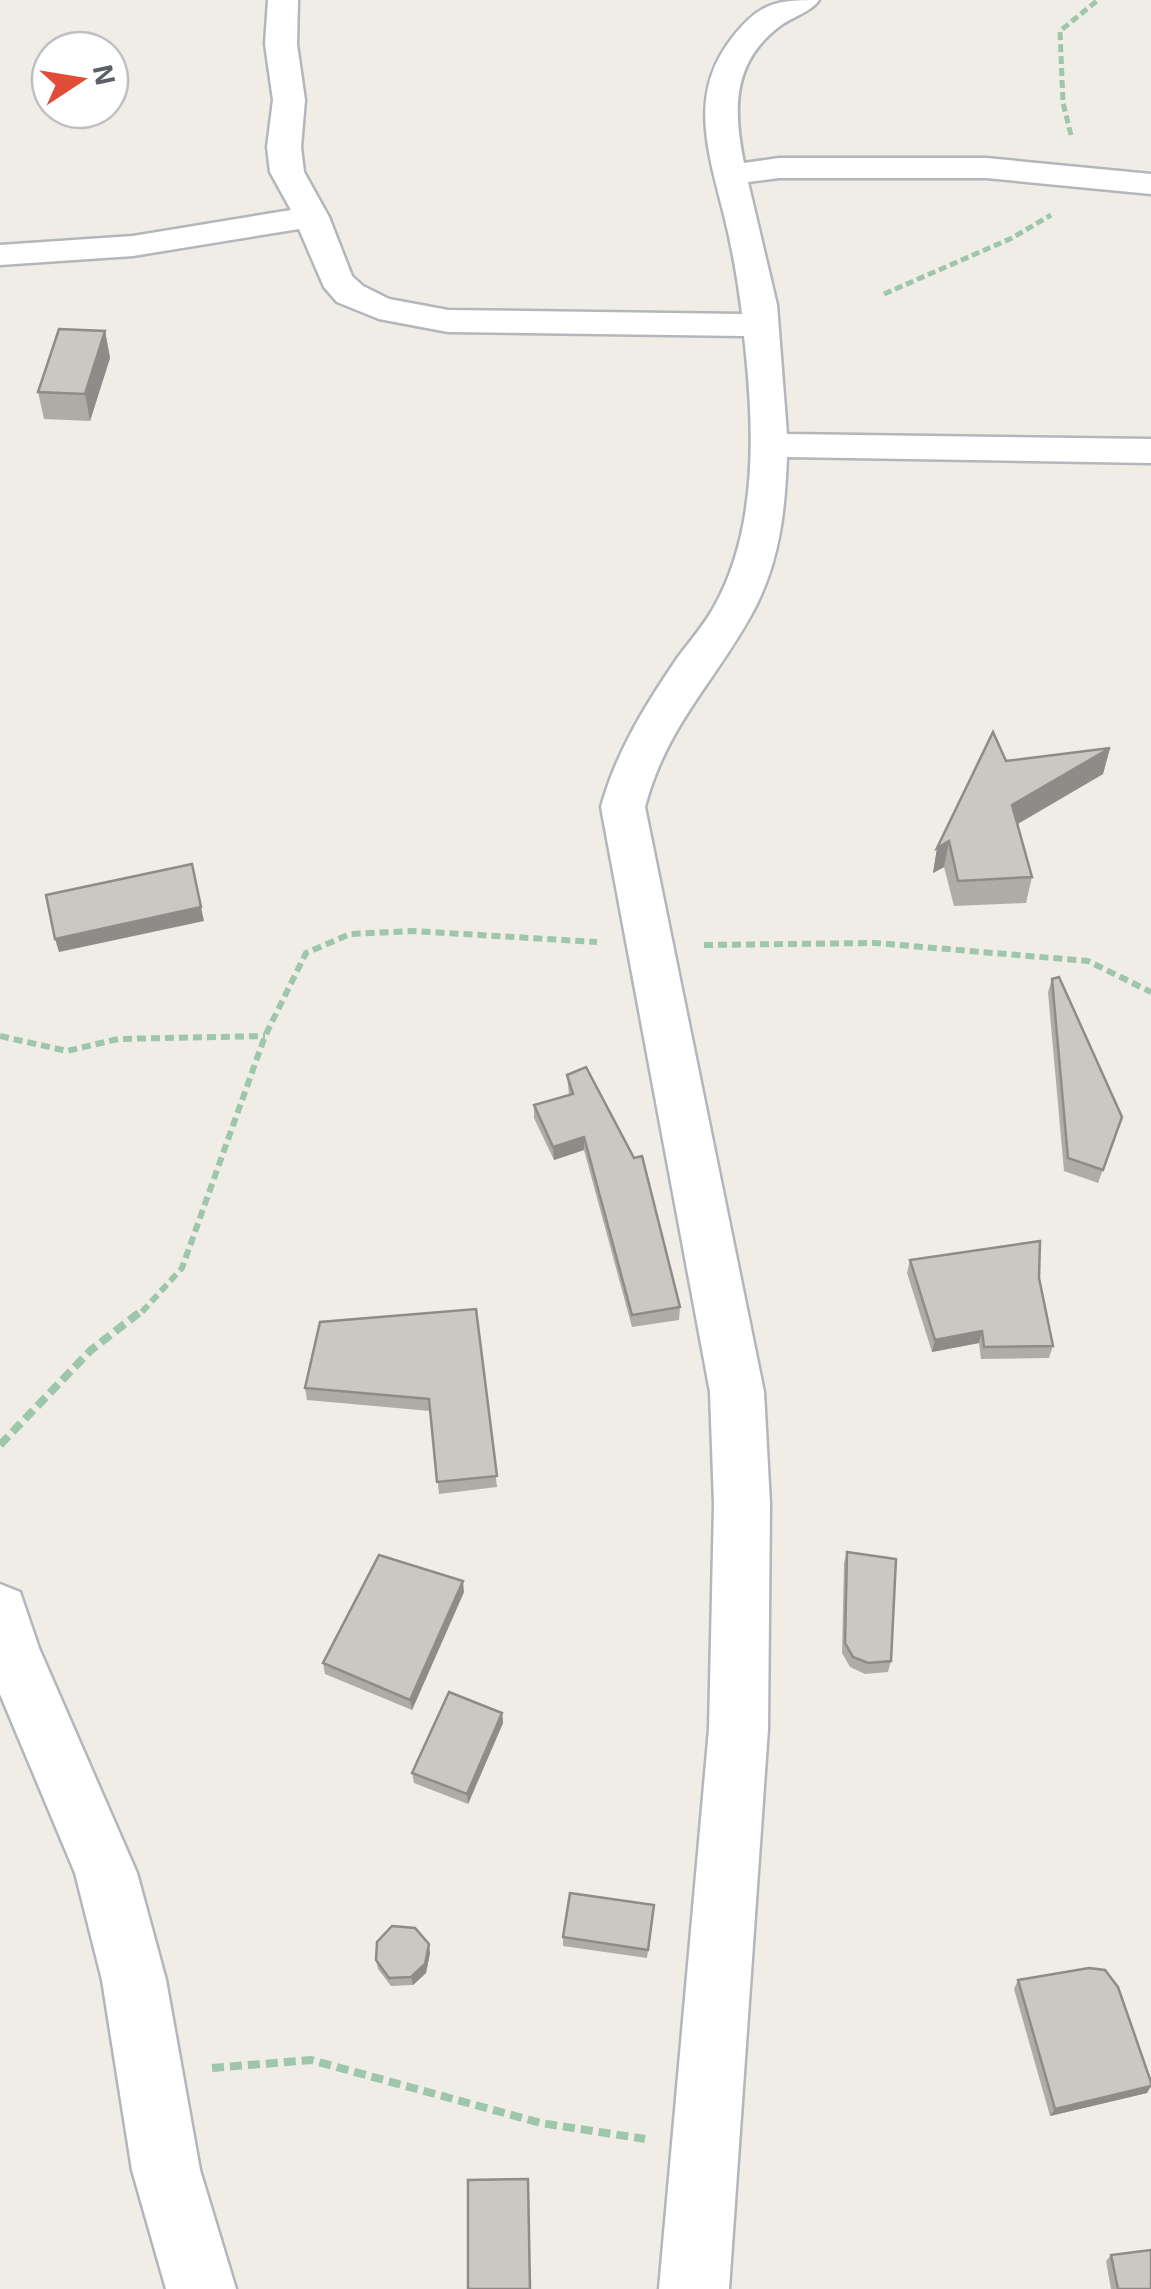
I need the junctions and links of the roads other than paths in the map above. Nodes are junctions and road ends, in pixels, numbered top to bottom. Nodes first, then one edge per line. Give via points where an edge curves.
1 (283, 0) edge
2 (804, 0) edge
3 (729, 176) junction
4 (1151, 184) edge
5 (312, 217) junction
6 (0, 255) edge
7 (760, 325) junction
8 (768, 445) junction
9 (1151, 451) edge
10 (0, 1611) edge
11 (200, 2289) edge
12 (694, 2289) edge

1 - 5 street via 287,172
2 - 3 street via 776,13 731,58 719,105
3 - 4 street via 779,168 986,168
3 - 7 street via 750,250
5 - 6 street via 133,246
5 - 7 street via 336,280 380,308 448,321
7 - 8 street
8 - 9 street
8 - 12 street via 761,542 736,605 630,774 623,808 737,1392 743,1489 731,1834
10 - 11 street via 106,1873 134,1980 166,2170

